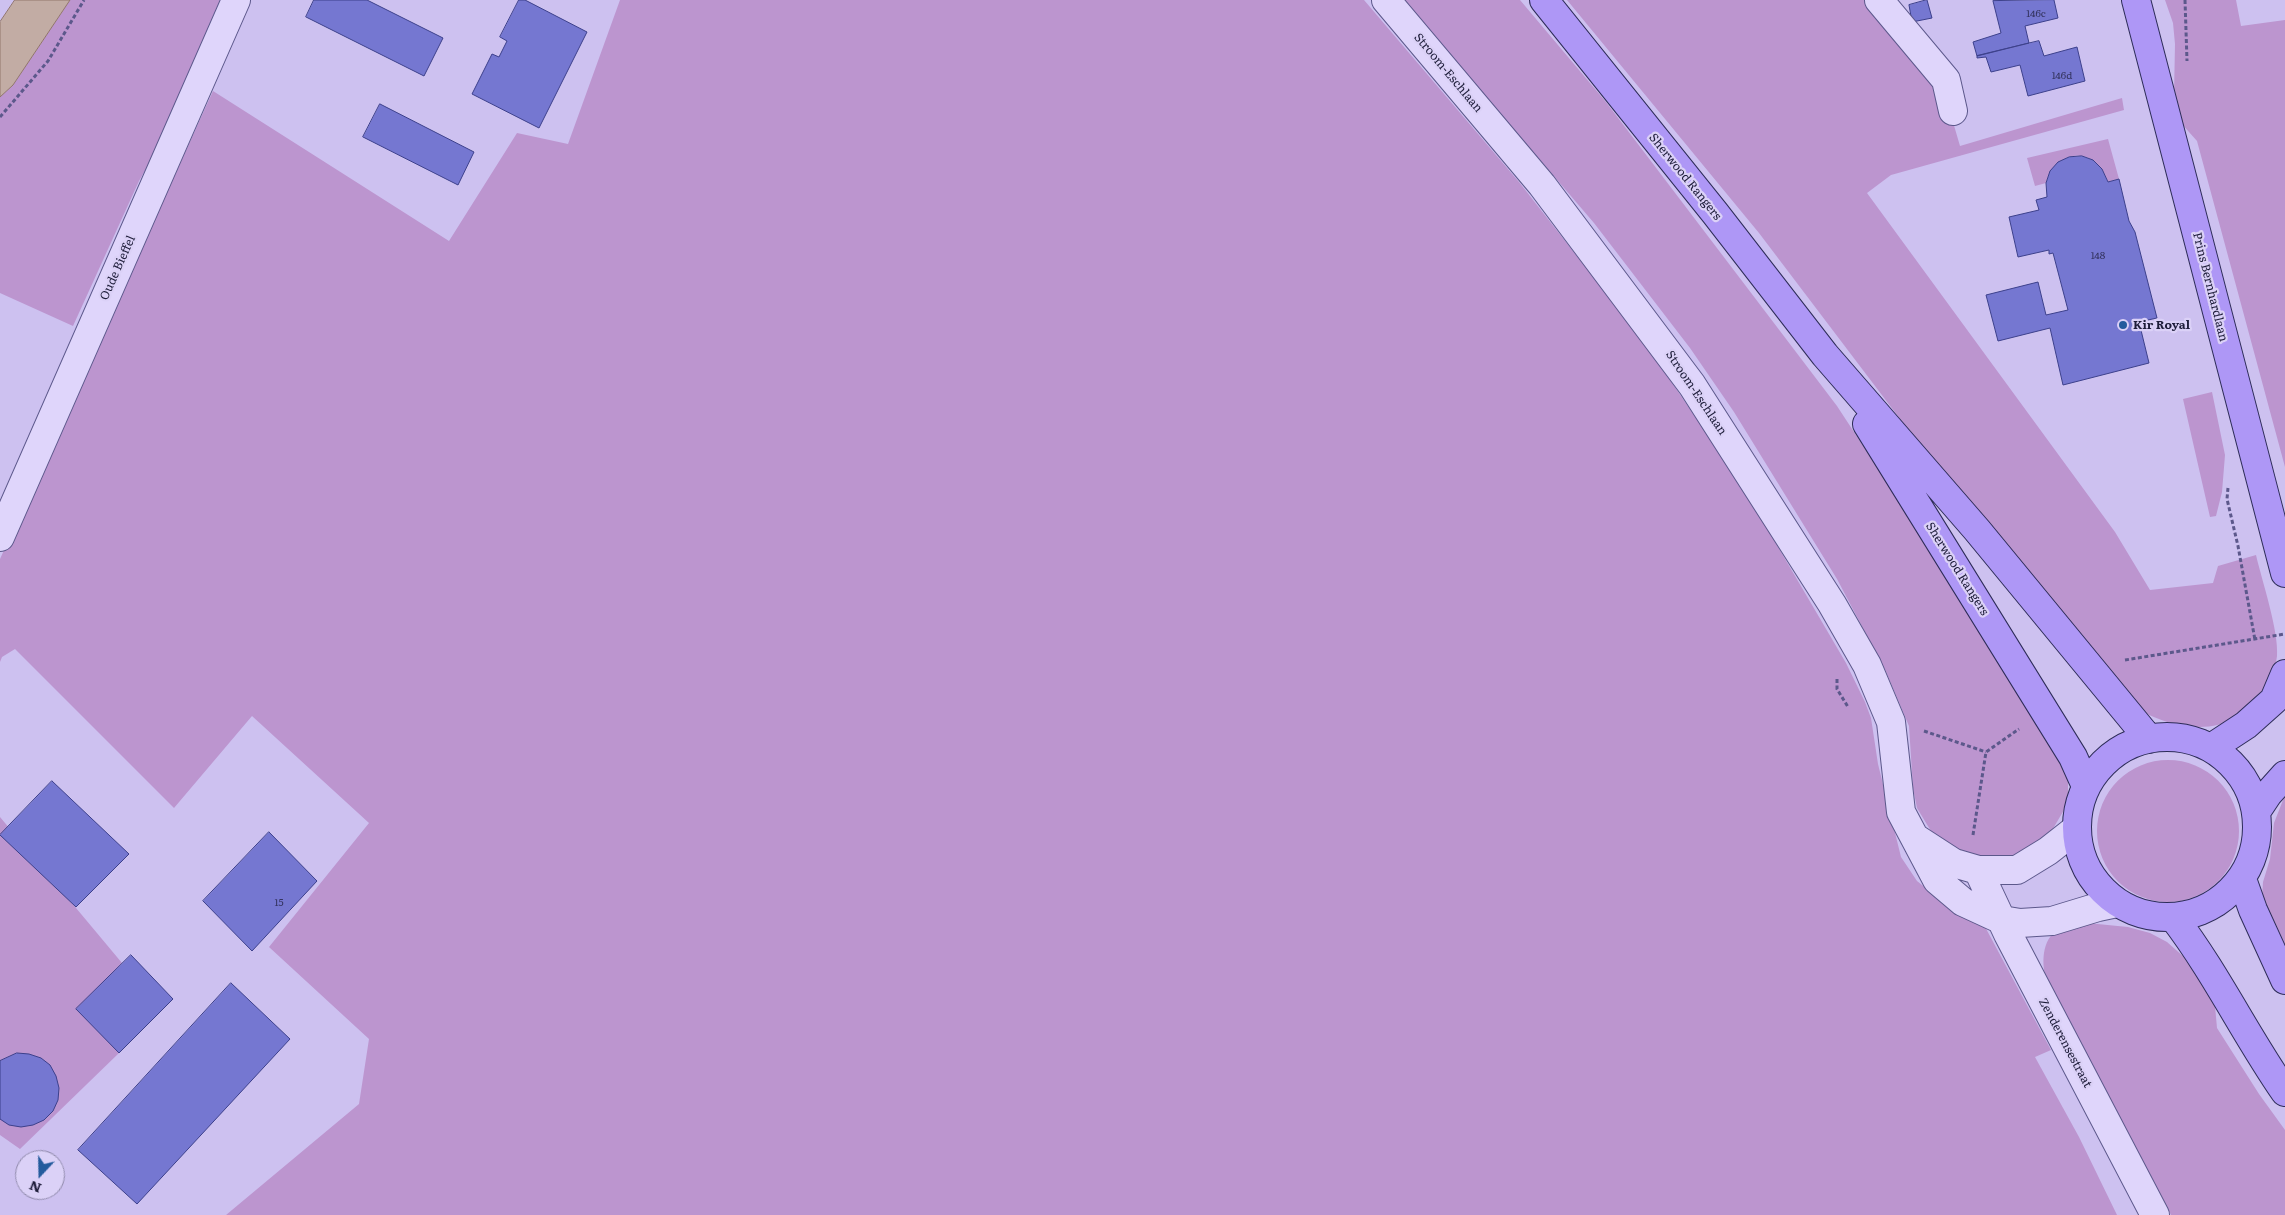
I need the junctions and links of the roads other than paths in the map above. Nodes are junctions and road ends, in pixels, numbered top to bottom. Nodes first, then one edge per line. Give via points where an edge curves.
1 (236, 0) edge
2 (1386, 0) edge
3 (1544, 0) edge
4 (1879, 0) edge
5 (2136, 0) edge
6 (1953, 111) dead end
7 (1824, 355) junction
8 (0, 537) edge
9 (2285, 574) edge
10 (2285, 674) edge
11 (2149, 739) junction
12 (2211, 748) junction
13 (2285, 775) edge
14 (2086, 786) junction
15 (2256, 812) junction
16 (2076, 829) junction
17 (1914, 836) junction
18 (1978, 870) junction
19 (2242, 879) junction
20 (2117, 903) junction
21 (2174, 918) junction
22 (2002, 920) junction
23 (2285, 980) edge
24 (2285, 1092) edge
25 (2155, 1215) edge

1 - 8 street, Oude Bieffel
2 - 17 street, Stroom-Eschlaan via 1542,185 1692,384 1832,604 1866,665 1891,722 1902,812
3 - 7 main road, Sherwood Rangers
4 - 6 street via 1946,80
5 - 9 main road, Prins Bernhardlaan
7 - 11 main road, Sherwood Rangers via 1977,530
7 - 14 main road, Sherwood Rangers via 2073,757
10 - 12 main road via 2274,700 2246,725
11 - 12 main road via 2191,740
11 - 14 main road via 2124,748 2101,764
12 - 15 main road via 2232,764 2248,786
13 - 15 main road
14 - 16 main road via 2078,807
15 - 19 main road via 2258,835 2253,858
16 - 18 street via 2017,870
16 - 20 main road via 2080,855 2092,879
17 - 18 street via 1954,862
17 - 22 street, Stroom-Eschlaan via 1937,880 1962,902
18 - 22 street, Zenderensestraat
19 - 21 main road via 2216,903 2200,912
19 - 23 main road
20 - 21 main road via 2152,917
20 - 22 street, Stroom-Eschlaan via 2032,924
21 - 24 main road via 2197,948
22 - 25 street, Zenderensestraat

